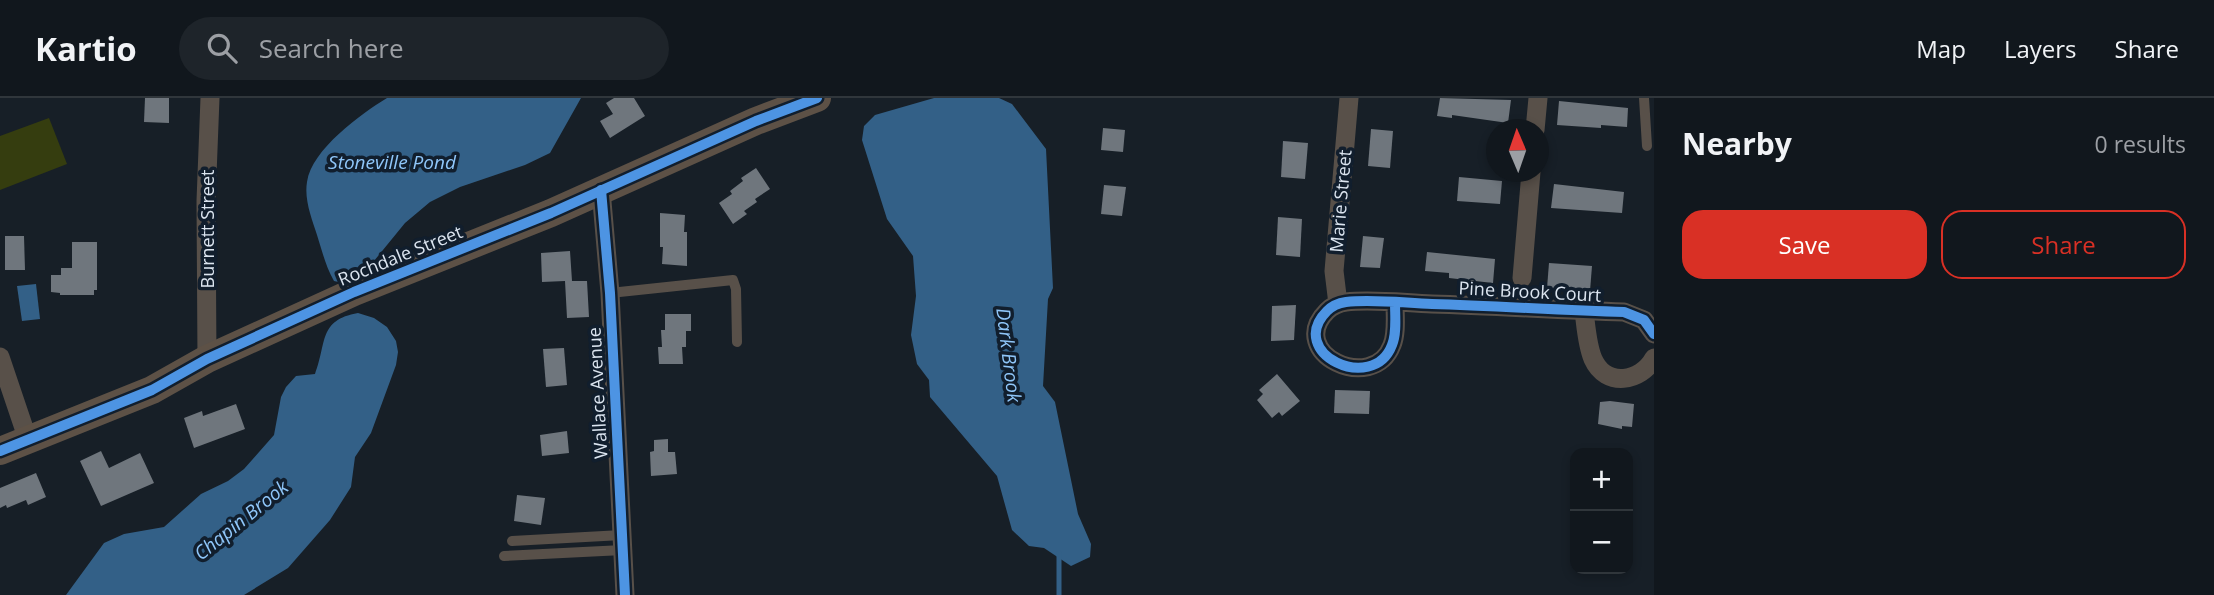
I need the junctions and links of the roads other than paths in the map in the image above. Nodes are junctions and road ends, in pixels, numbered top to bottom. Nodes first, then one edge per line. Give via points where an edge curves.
1 (210, 98) edge
2 (817, 98) edge
3 (1349, 98) edge
4 (1538, 98) edge
5 (1644, 98) edge
6 (1536, 119) edge
7 (1647, 146) dead end
8 (1530, 182) edge
9 (601, 190) junction
10 (1522, 278) dead end
11 (610, 293) junction
12 (1395, 303) junction
13 (1338, 304) junction
14 (1584, 311) junction
15 (1654, 334) edge
16 (737, 342) dead end
17 (0, 357) edge
18 (1654, 358) edge
19 (207, 359) junction
20 (28, 440) junction
21 (0, 451) edge
22 (512, 541) dead end
23 (622, 543) junction
24 (504, 556) dead end
25 (625, 595) edge

1 - 19 street, Burnett Street
2 - 9 street, Rochdale Street
3 - 13 street, Marie Street via 1334,271
4 - 6 street
5 - 7 lane
8 - 10 street
9 - 11 street, Wallace Avenue
9 - 19 street, Rochdale Street via 354,292
11 - 16 lane via 733,280
11 - 23 street, Wallace Avenue
12 - 13 street, Pine Brook Court
12 - 13 street via 1394,340 1389,352 1379,362 1359,367 1335,363 1318,343 1323,317
12 - 14 street, Pine Brook Court
14 - 15 street, Pine Brook Court via 1632,314 1644,320
14 - 18 street, Pine Brook Court via 1592,356 1605,373 1618,379 1632,378
17 - 20 street
19 - 20 street, Rochdale Street via 152,390
20 - 21 street, Rochdale Street
22 - 23 lane
23 - 24 lane
23 - 25 street, Wallace Avenue

